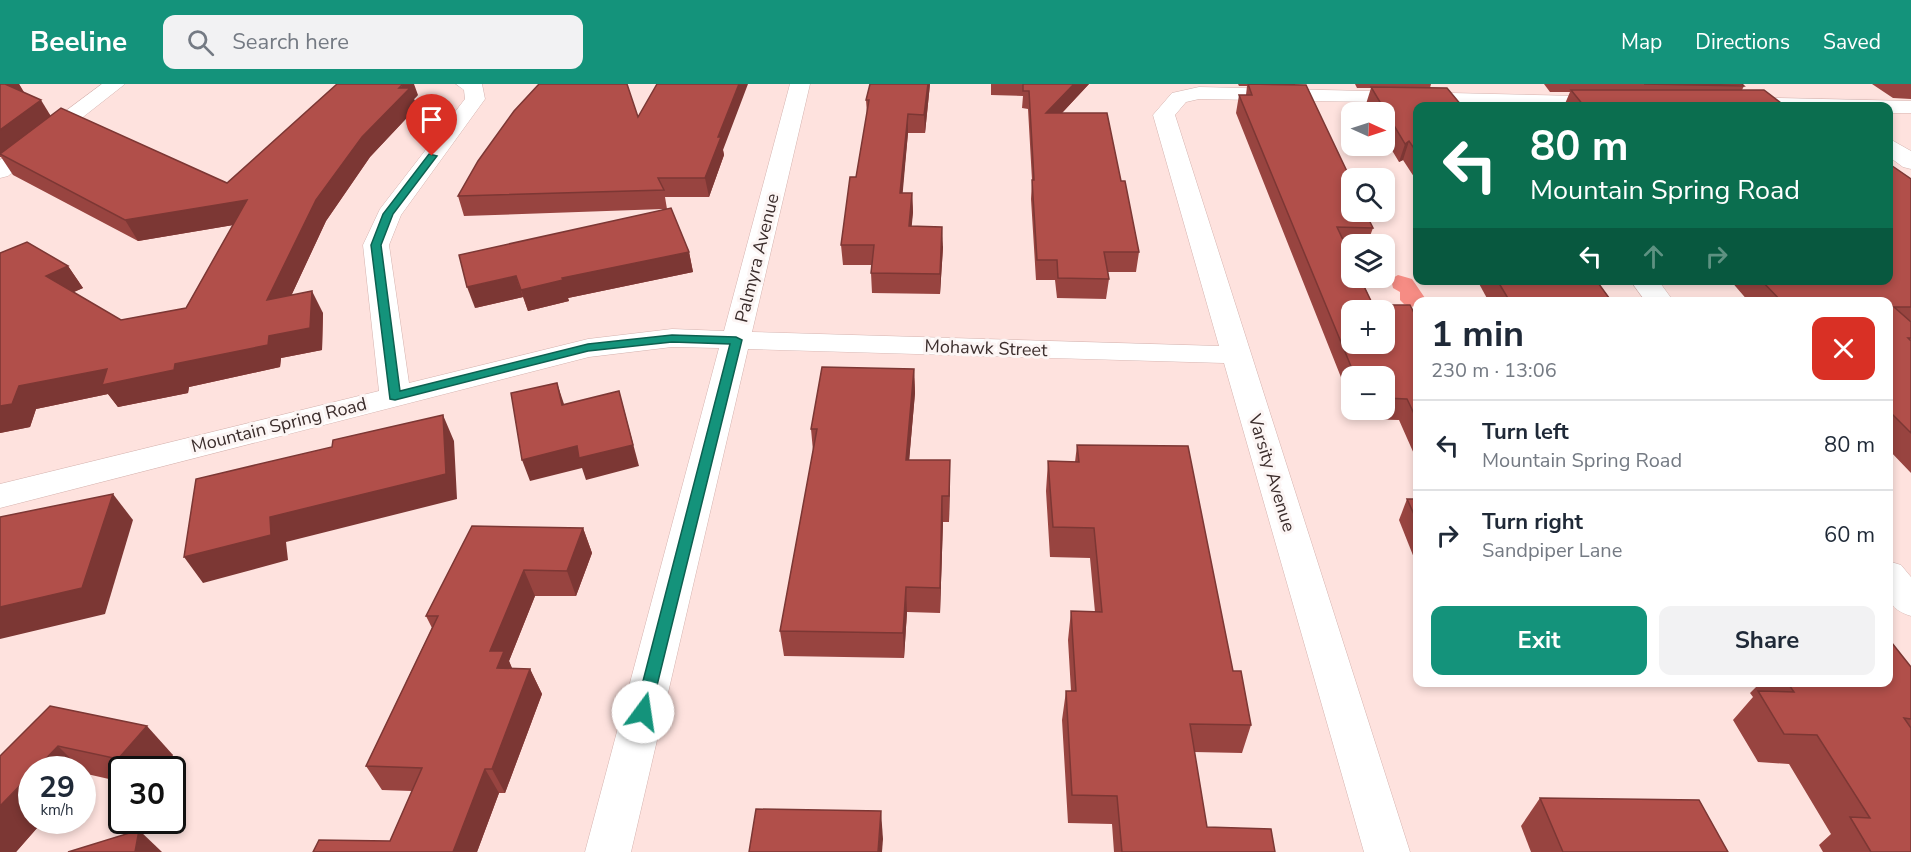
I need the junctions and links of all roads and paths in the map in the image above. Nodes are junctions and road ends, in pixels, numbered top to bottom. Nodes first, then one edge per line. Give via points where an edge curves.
1 (115, 84) edge
2 (800, 84) edge
3 (470, 86) edge
4 (1490, 96) edge
5 (1633, 101) edge
6 (1893, 107) edge
7 (1911, 107) edge
8 (1893, 149) edge
9 (1911, 162) edge
10 (0, 171) edge
11 (1647, 285) edge
12 (1657, 297) edge
13 (736, 340) junction
14 (1237, 355) junction
15 (395, 396) junction
16 (0, 496) edge
17 (1893, 581) edge
18 (1911, 602) edge
19 (608, 852) edge
20 (1387, 852) edge

1 - 10 street
2 - 13 street, Palmyra Avenue
3 - 15 street via 475,99 388,214 376,245
4 - 5 street
4 - 14 street, Varsity Avenue via 1199,93 1179,97 1164,115
6 - 7 street
8 - 9 street
11 - 12 street
13 - 14 street, Mohawk Street
13 - 15 street, Mountain Spring Road via 672,338 588,348
13 - 19 street, Palmyra Avenue
14 - 20 street, Varsity Avenue
15 - 16 street, Mountain Spring Road
17 - 18 street

